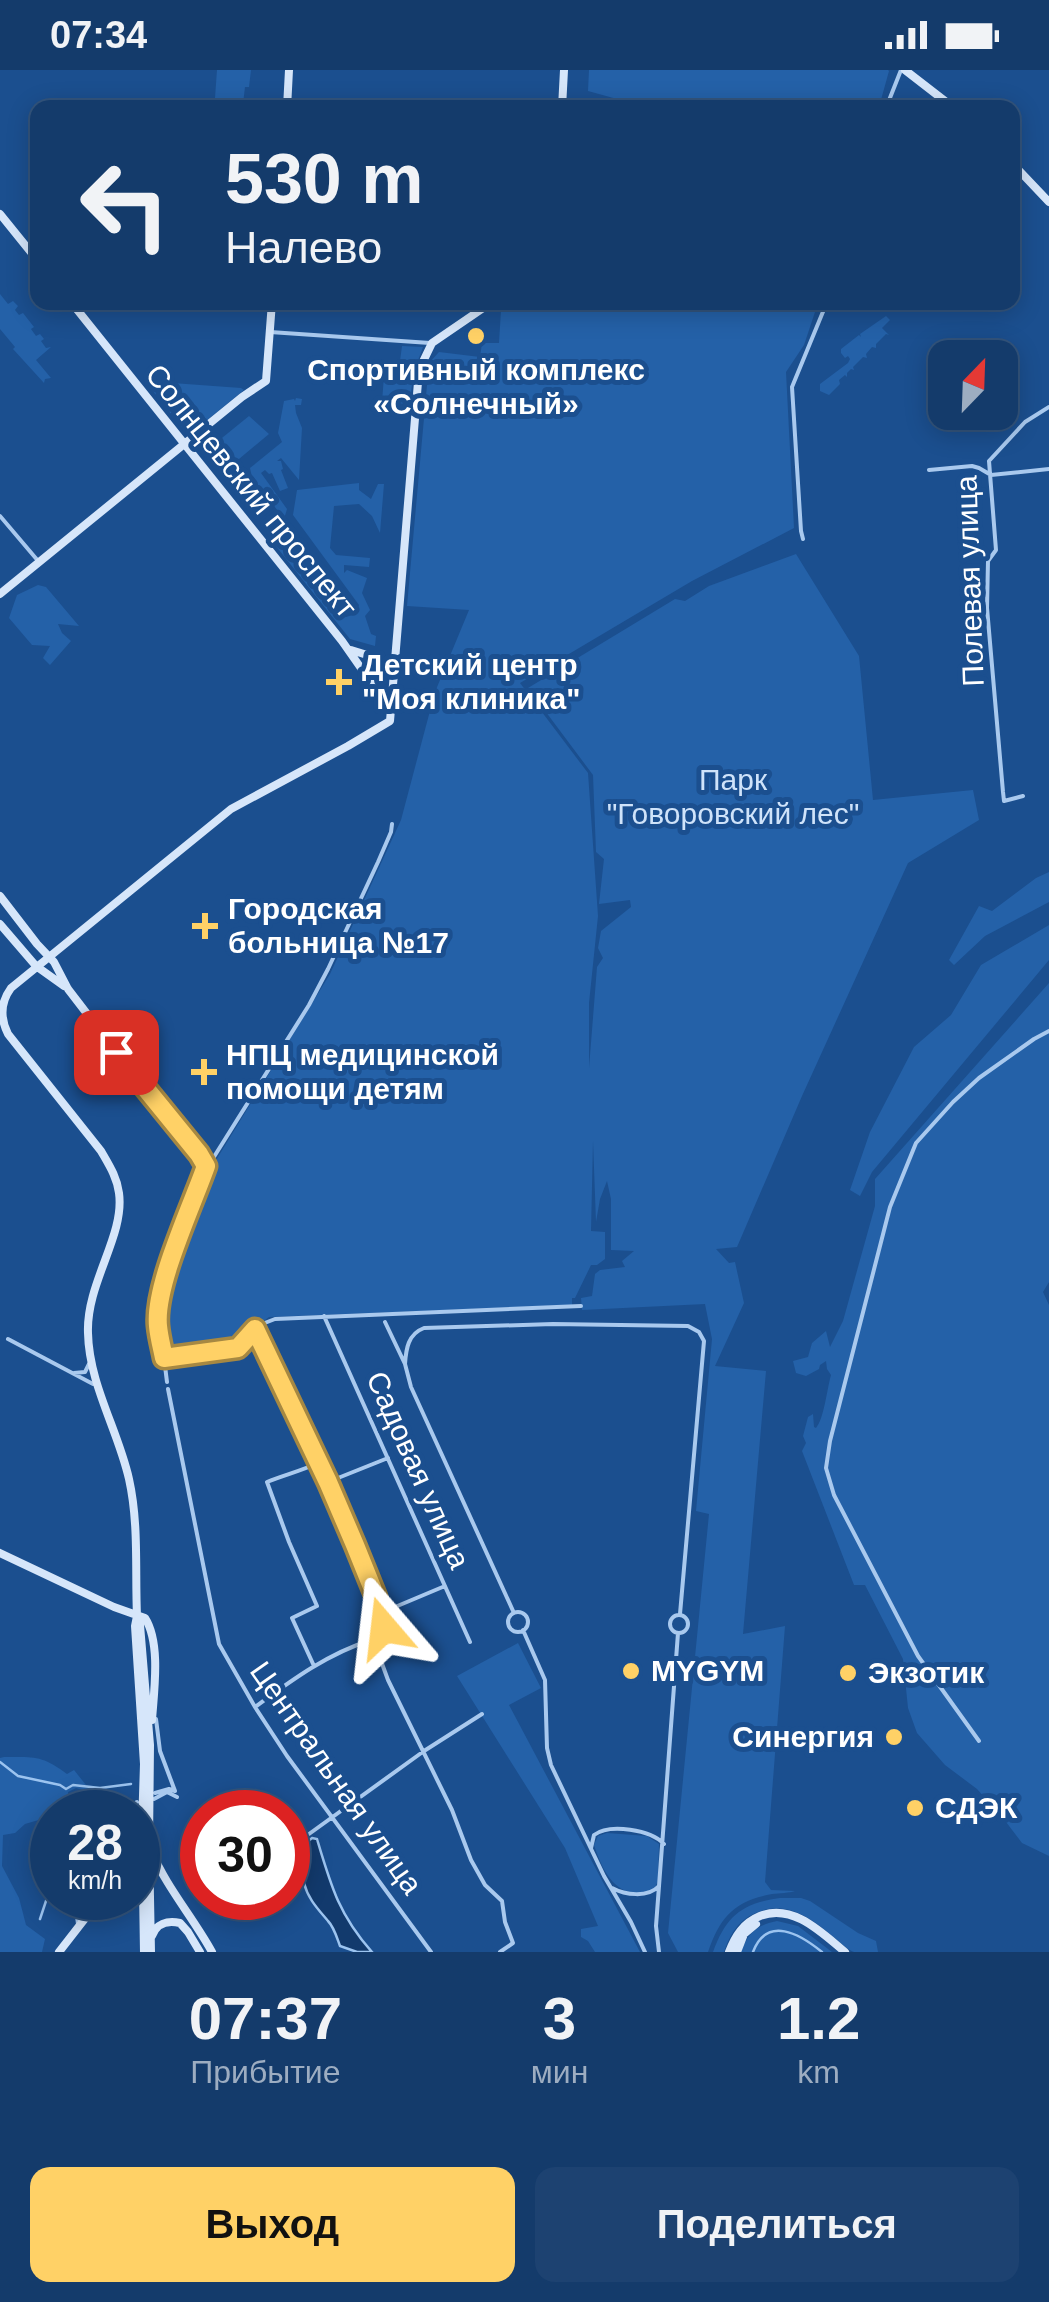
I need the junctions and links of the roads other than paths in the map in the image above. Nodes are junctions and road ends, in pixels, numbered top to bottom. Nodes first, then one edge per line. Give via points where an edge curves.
1 (290, 70) edge
2 (564, 70) edge
3 (903, 70) edge
4 (288, 100) edge
5 (562, 100) edge
6 (890, 100) edge
7 (943, 100) edge
8 (1020, 171) edge
9 (1049, 202) edge
10 (0, 214) edge
11 (30, 251) edge
12 (77, 310) edge
13 (271, 310) edge
14 (480, 310) edge
15 (824, 310) edge
16 (270, 332) junction
17 (432, 343) junction
18 (1049, 407) edge
19 (185, 444) junction
20 (1049, 469) edge
21 (928, 470) dead end
22 (991, 475) junction
23 (0, 516) edge
24 (803, 539) dead end
25 (39, 562) junction
26 (0, 594) edge
27 (344, 644) junction
28 (397, 652) junction
29 (380, 658) junction
30 (395, 668) junction
31 (376, 687) junction
32 (393, 693) junction
33 (392, 711) junction
34 (1023, 796) dead end
35 (392, 824) dead end
36 (0, 896) edge
37 (0, 924) edge
38 (48, 957) junction
39 (36, 966) junction
40 (68, 989) junction
41 (1049, 1031) edge
42 (206, 1166) junction
43 (582, 1306) dead end
44 (324, 1316) junction
45 (385, 1322) dead end
46 (255, 1329) junction
47 (8, 1339) dead end
48 (164, 1358) junction
49 (91, 1361) junction
50 (405, 1364) junction
51 (74, 1373) junction
52 (98, 1385) junction
53 (388, 1458) junction
54 (318, 1463) junction
55 (328, 1482) junction
56 (0, 1553) edge
57 (445, 1586) junction
58 (514, 1613) junction
59 (680, 1614) junction
60 (137, 1616) junction
61 (383, 1620) junction
62 (523, 1630) junction
63 (678, 1633) junction
64 (373, 1639) junction
65 (470, 1642) dead end
66 (314, 1666) junction
67 (154, 1690) junction
68 (255, 1707) junction
69 (482, 1714) dead end
70 (979, 1741) dead end
71 (150, 1745) junction
72 (424, 1751) junction
73 (143, 1790) edge
74 (149, 1790) edge
75 (160, 1794) edge
76 (332, 1816) junction
77 (310, 1833) edge
78 (664, 1844) junction
79 (591, 1849) junction
80 (160, 1870) edge
81 (661, 1882) junction
82 (611, 1887) junction
83 (77, 1920) edge
84 (84, 1920) edge
85 (86, 1920) edge
86 (144, 1920) edge
87 (150, 1920) edge
88 (78, 1928) junction
89 (150, 1941) junction
90 (59, 1952) edge
91 (67, 1952) edge
92 (148, 1952) edge
93 (200, 1952) edge
94 (212, 1952) edge
95 (430, 1952) edge
96 (500, 1952) edge
97 (645, 1952) edge
98 (659, 1952) edge
99 (728, 1952) edge
100 (737, 1952) edge
101 (837, 1952) edge
102 (846, 1952) edge

1 - 4 street
2 - 5 street
3 - 6 street
3 - 7 street
8 - 9 street
10 - 11 street
12 - 19 street, Солнцевский проспект
13 - 16 street
14 - 17 street
15 - 24 street via 792,386
16 - 17 street
16 - 19 street via 267,380
17 - 28 street via 416,390
18 - 22 street, Полевая улица via 989,461
19 - 25 street
19 - 27 street, Солнцевский проспект
20 - 22 street
21 - 22 street via 972,466
22 - 34 street, Полевая улица via 996,550 988,561 987,608 1004,801
23 - 25 street
25 - 26 street
27 - 29 street
27 - 31 street, Солнцевский проспект
28 - 29 street
28 - 30 street
29 - 30 street
30 - 32 street
31 - 32 street
31 - 33 street, Солнцевский проспект
32 - 33 street
33 - 38 street via 388,723 221,816
35 - 42 street via 309,1005
36 - 38 street
37 - 39 street
38 - 39 street
38 - 40 street
39 - 40 street
39 - 49 street via 6,994 2,1023 101,1151 119,1193 119,1215 90,1300
40 - 42 street
41 - 70 street via 979,1078 916,1143 890,1207 826,1468 918,1656
42 - 48 street, Центральная улица via 159,1304
43 - 44 street
44 - 46 street via 275,1319
44 - 53 street, Садовая улица
45 - 50 street
46 - 48 street via 238,1348
46 - 54 street
47 - 51 street
48 - 68 street, Центральная улица via 219,1644
49 - 51 street via 85,1372
49 - 52 street
50 - 58 street
50 - 59 street via 410,1340 424,1328 576,1324 688,1326 699,1332 704,1342
51 - 52 street
52 - 60 street via 133,1496
53 - 55 street
53 - 57 street, Садовая улица
54 - 55 street
54 - 66 street via 267,1482 316,1606 292,1618
55 - 61 street
56 - 60 street
57 - 61 street via 396,1607
57 - 65 street, Садовая улица
58 - 62 street via 527,1618
58 - 62 street via 509,1626
59 - 63 street via 688,1624
59 - 63 street via 670,1622
60 - 67 street via 152,1633
60 - 71 street
60 - 73 street
61 - 64 street
62 - 79 street via 545,1680 551,1765
63 - 78 street
64 - 66 street
64 - 72 street
66 - 68 street
67 - 71 street
67 - 75 street via 160,1751 176,1794
68 - 76 street, Центральная улица
69 - 72 street
71 - 74 street
72 - 76 street
72 - 96 street via 471,1860 502,1901 513,1943
76 - 77 street
76 - 95 street, Центральная улица
78 - 79 street via 647,1832 606,1829 594,1835
78 - 81 street
79 - 82 street
80 - 94 street
81 - 82 street via 646,1894
81 - 98 street
82 - 97 street
83 - 88 street
84 - 88 street
85 - 91 street
86 - 92 street
87 - 89 street
88 - 90 street
89 - 92 street
89 - 93 street via 158,1926 174,1922 185,1927
99 - 102 street via 746,1924 782,1913
100 - 101 street via 747,1931 777,1918 803,1926

